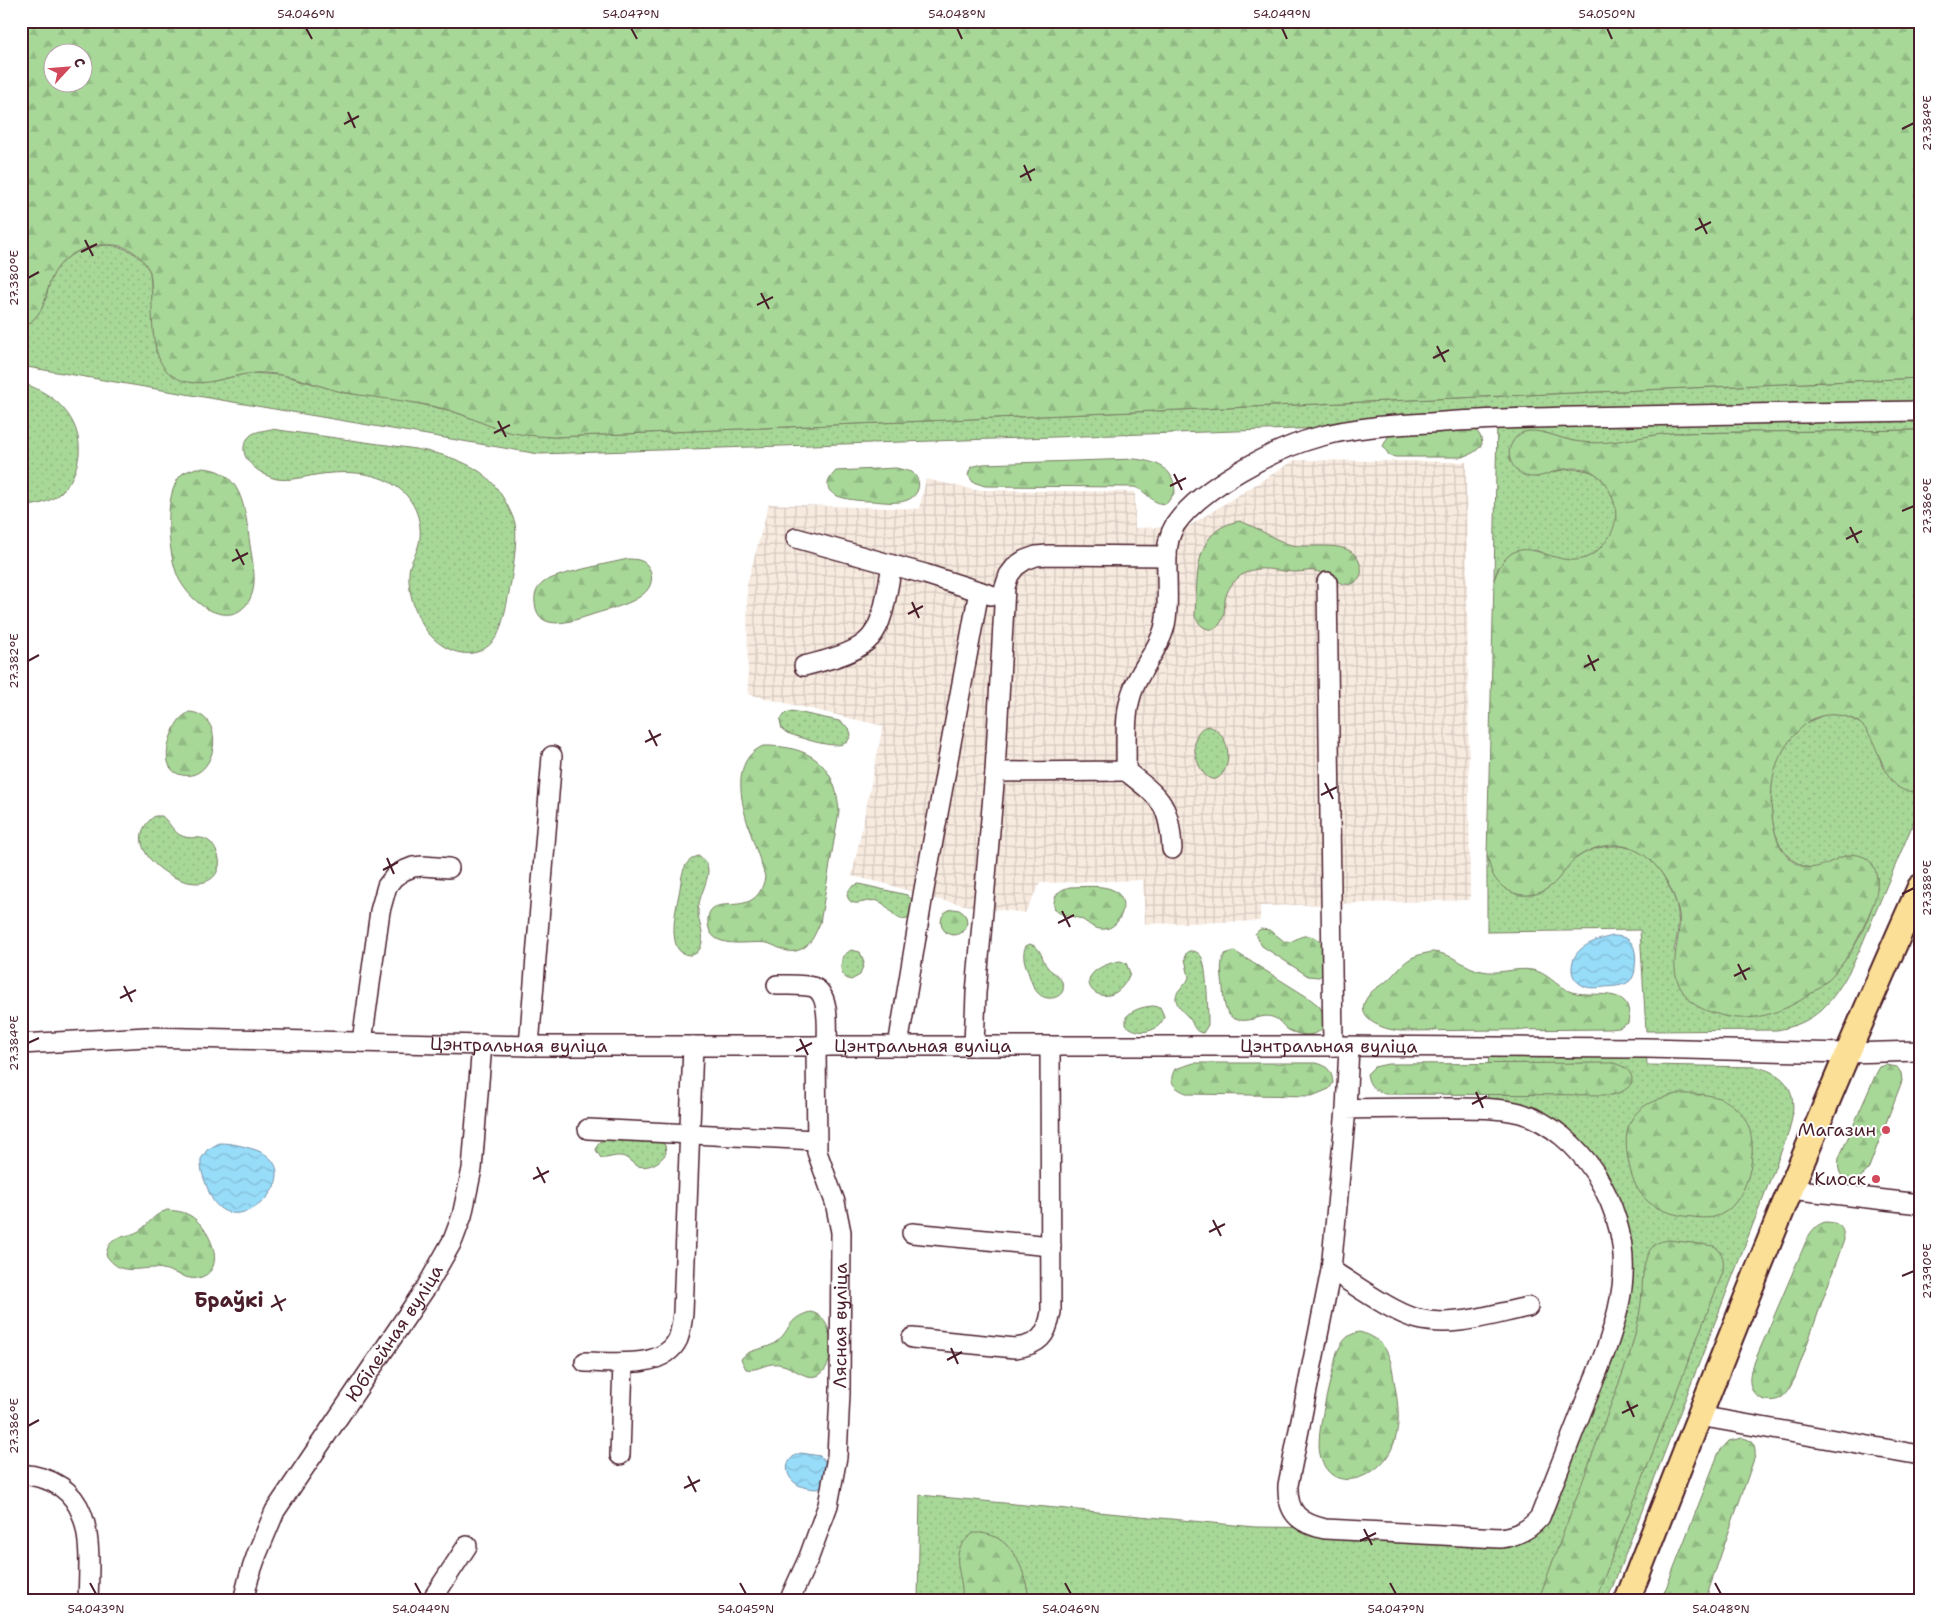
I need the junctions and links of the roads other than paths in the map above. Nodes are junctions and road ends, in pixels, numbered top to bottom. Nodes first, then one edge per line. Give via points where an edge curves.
1 (1920, 411) edge
2 (796, 538) dead end
3 (1166, 556) junction
4 (892, 565) junction
5 (1327, 582) dead end
6 (979, 591) junction
7 (1004, 599) junction
8 (804, 666) dead end
9 (552, 756) dead end
10 (1126, 771) junction
11 (995, 772) junction
12 (1172, 849) dead end
13 (449, 868) dead end
14 (1920, 887) edge
15 (777, 985) dead end
16 (362, 1042) junction
17 (21, 1044) edge
18 (482, 1044) junction
19 (529, 1046) junction
20 (693, 1046) junction
21 (822, 1046) junction
22 (898, 1046) junction
23 (974, 1046) junction
24 (1050, 1046) junction
25 (1341, 1046) junction
26 (1920, 1051) edge
27 (1847, 1053) junction
28 (1346, 1108) junction
29 (588, 1129) dead end
30 (690, 1134) junction
31 (816, 1140) junction
32 (1790, 1189) junction
33 (1920, 1204) edge
34 (912, 1233) dead end
35 (1051, 1246) junction
36 (1331, 1270) junction
37 (1528, 1307) dead end
38 (912, 1338) dead end
39 (585, 1362) dead end
40 (623, 1362) junction
41 (1699, 1416) junction
42 (620, 1455) dead end
43 (1920, 1455) edge
44 (21, 1474) edge
45 (467, 1546) dead end
46 (88, 1601) edge
47 (243, 1601) edge
48 (431, 1601) edge
49 (789, 1601) edge
50 (1627, 1601) edge

1 - 3 street via 1497,418 1387,426 1319,437 1265,459 1202,497 1174,526
2 - 4 street
3 - 7 street via 1036,556 1016,566 1009,575
3 - 10 street via 1164,628 1129,702
4 - 6 street
4 - 8 street via 883,615 871,639 848,653
5 - 25 street
6 - 7 street
6 - 22 street
7 - 11 street
9 - 19 street
10 - 11 street
10 - 12 street via 1161,802 1167,813
11 - 23 street via 977,973
13 - 16 street via 413,867 394,877 387,886 380,911
14 - 27 main road
15 - 21 street, Лясная вуліца via 809,986 822,994 826,1004
16 - 17 street, Цэнтральная вуліца via 147,1037
16 - 18 street, Цэнтральная вуліца
18 - 19 street, Цэнтральная вуліца
18 - 47 street, Юбілейная вуліца via 472,1169 453,1240 427,1286 275,1511 248,1577
19 - 20 street, Цэнтральная вуліца
20 - 21 street, Цэнтральная вуліца
20 - 30 street
21 - 22 street, Цэнтральная вуліца
21 - 31 street, Лясная вуліца
22 - 23 street, Цэнтральная вуліца
23 - 24 street, Цэнтральная вуліца
24 - 25 street, Цэнтральная вуліца
24 - 35 street
25 - 27 street, Цэнтральная вуліца
25 - 28 street
26 - 27 street, Цэнтральная вуліца
27 - 32 main road
28 - 36 street
28 - 36 street via 1487,1108 1522,1114 1567,1140 1591,1166 1608,1199 1624,1254 1617,1318 1540,1517 1527,1530 1500,1538 1334,1529 1313,1526 1295,1515 1290,1505 1288,1485
29 - 30 street
30 - 31 street
30 - 40 street via 681,1328 670,1350 646,1362
31 - 49 street, Лясная вуліца via 841,1232 839,1436 828,1505
32 - 33 street
32 - 41 main road
34 - 35 street
35 - 38 street via 1049,1323 1038,1342 1015,1348
36 - 37 street via 1403,1314 1431,1322 1462,1320
39 - 40 street
40 - 42 street
41 - 43 street
41 - 50 main road
44 - 46 street via 57,1483 78,1505 88,1538
45 - 48 street

